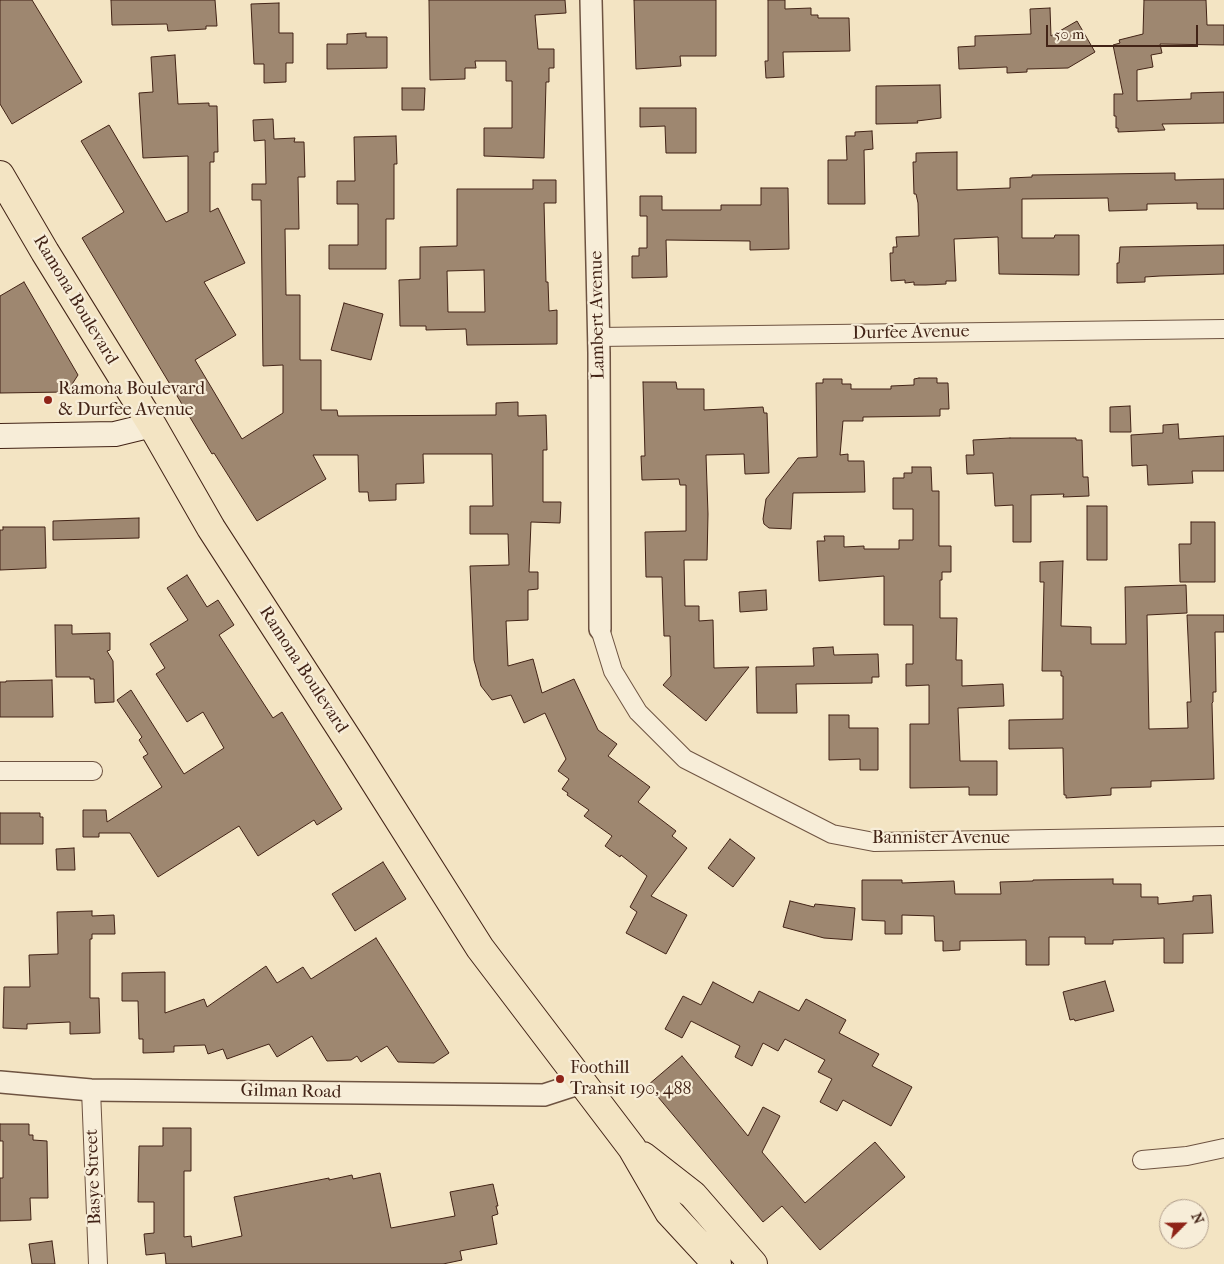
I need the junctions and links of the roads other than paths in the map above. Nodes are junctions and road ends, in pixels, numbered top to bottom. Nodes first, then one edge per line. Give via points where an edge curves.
1 (591, 0) edge
2 (0, 176) edge
3 (1224, 329) edge
4 (598, 337) junction
5 (152, 425) junction
6 (0, 436) edge
7 (600, 629) joint
8 (0, 771) edge
9 (93, 771) dead end
10 (1224, 836) edge
11 (0, 1082) edge
12 (581, 1083) junction
13 (91, 1090) junction
14 (632, 1148) junction
15 (1224, 1148) edge
16 (1142, 1160) dead end
17 (98, 1264) edge
18 (717, 1264) edge
19 (753, 1264) edge

1 - 4 street, Lambert Avenue
2 - 5 main road, Ramona Boulevard
3 - 4 street, Durfee Avenue
4 - 7 street, Lambert Avenue
5 - 6 main road via 115,434
5 - 12 main road, Ramona Boulevard via 211,528 480,948
7 - 10 street, Bannister Avenue via 612,671 638,712 685,759 832,834 874,842
8 - 9 street
11 - 13 street, Gilman Road
12 - 13 street, Gilman Road via 544,1095
12 - 14 main road, Ramona Boulevard
13 - 17 street, Basye Street
14 - 18 main road, Ramona Boulevard via 669,1212
14 - 19 main road, Ramona Boulevard via 693,1195
15 - 16 street via 1187,1156

